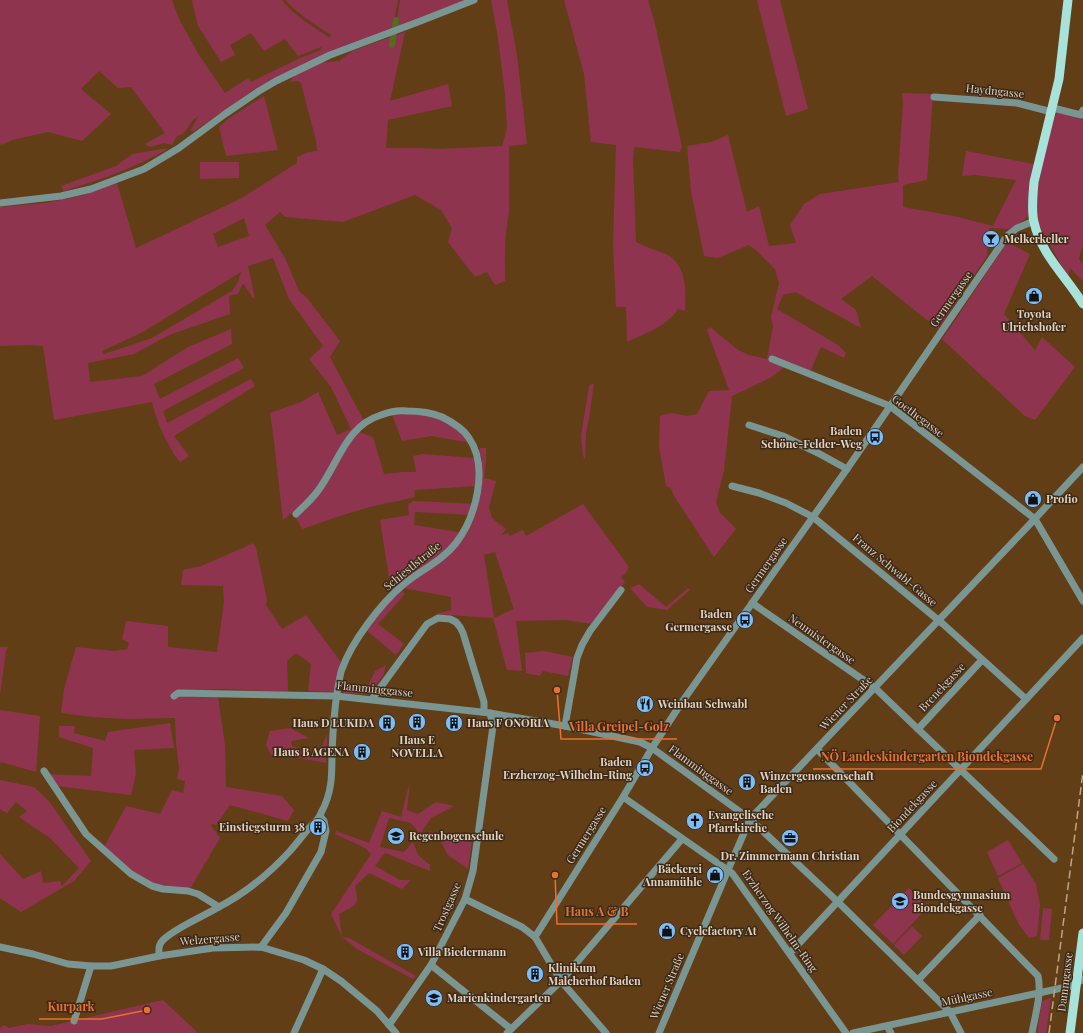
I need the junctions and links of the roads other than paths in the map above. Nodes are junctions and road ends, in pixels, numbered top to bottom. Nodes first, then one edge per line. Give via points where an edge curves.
1 (474, 0) edge
2 (1068, 0) edge
3 (934, 97) dead end
4 (1052, 110) junction
5 (1083, 110) edge
6 (0, 203) edge
7 (1034, 222) junction
8 (1083, 304) edge
9 (772, 359) dead end
10 (890, 406) junction
11 (749, 425) dead end
12 (1083, 467) edge
13 (847, 469) junction
14 (732, 486) dead end
15 (296, 514) dead end
16 (813, 516) junction
17 (1035, 520) junction
18 (621, 590) dead end
19 (1083, 601) edge
20 (752, 604) junction
21 (939, 620) junction
22 (1083, 638) edge
23 (982, 660) junction
24 (875, 688) junction
25 (174, 696) dead end
26 (336, 696) junction
27 (372, 699) junction
28 (1026, 699) junction
29 (487, 712) junction
30 (565, 726) junction
31 (918, 729) junction
32 (652, 748) junction
33 (817, 749) junction
34 (961, 770) junction
35 (44, 771) dead end
36 (623, 797) junction
37 (320, 816) junction
38 (750, 819) junction
39 (900, 834) junction
40 (682, 839) junction
41 (1054, 859) dead end
42 (728, 870) junction
43 (465, 899) junction
44 (838, 902) junction
45 (219, 907) junction
46 (980, 915) junction
47 (1083, 933) edge
48 (535, 938) junction
49 (0, 947) edge
50 (261, 947) junction
51 (790, 953) junction
52 (159, 956) junction
53 (431, 964) junction
54 (92, 966) junction
55 (322, 969) junction
56 (918, 980) junction
57 (561, 981) junction
58 (1080, 982) edge
59 (1039, 992) junction
60 (950, 1012) junction
61 (74, 1021) dead end
62 (389, 1025) junction
63 (887, 1026) junction
64 (509, 1031) edge
65 (294, 1033) edge
66 (396, 1033) edge
67 (606, 1033) edge
68 (659, 1033) edge
69 (846, 1033) edge
70 (854, 1033) edge
71 (891, 1033) edge
72 (961, 1033) edge
73 (1032, 1033) edge
74 (1070, 1033) edge

1 - 6 street via 330,55 283,78 259,91 179,148 144,168 90,189 61,196
2 - 4 main road via 1059,79
3 - 4 street, Haydngasse via 1017,103
4 - 5 street, Haydngasse via 1081,115
4 - 7 main road via 1034,182
7 - 8 main road via 1052,262
7 - 10 street, Germergasse via 1017,228 1007,236
9 - 10 street, Goethegasse
10 - 13 street, Germergasse
10 - 17 street, Goethegasse
11 - 13 street via 783,436
12 - 17 street, Wiener Straße
13 - 16 street, Germergasse
14 - 16 street, Franz Schwabl-Gasse via 759,493
15 - 26 street, Schiestlstraße via 318,491 349,438 373,417 401,410 435,414 460,428 474,448 480,480 472,512 463,532 443,556 394,593 366,626 341,670
16 - 20 street, Germergasse
16 - 21 street, Franz Schwabl-Gasse
17 - 19 street
17 - 21 street, Wiener Straße
18 - 30 street via 582,644 577,658
20 - 24 street, Neumistergasse
20 - 32 street, Germergasse
21 - 23 street, Franz Schwabl-Gasse
21 - 24 street, Wiener Straße
22 - 28 street, Biondekgasse
23 - 28 street, Franz Schwabl-Gasse
23 - 31 street, Brenekgasse
24 - 31 street, Neumistergasse
24 - 33 street, Wiener Straße
25 - 26 street, Flamminggasse via 178,693
26 - 27 street, Flamminggasse
26 - 37 street, Schiestlstraße via 331,785
27 - 29 street, Flamminggasse
27 - 29 street, Trostgasse via 428,624 438,618 450,619 456,622 463,633
28 - 34 street, Biondekgasse
29 - 30 street, Flamminggasse
29 - 43 street, Trostgasse via 494,726 473,871
30 - 32 street, Flamminggasse via 640,742
31 - 34 street, Neumistergasse
32 - 36 street, Germergasse
32 - 38 street, Flamminggasse
33 - 38 street, Wiener Straße
33 - 39 street
34 - 39 street, Biondekgasse
34 - 41 street, Neumistergasse
35 - 45 street via 86,834 131,874 152,886 198,894
36 - 40 street, Erzherzog Wilhelm-Ring
36 - 48 street, Germergasse
37 - 45 street, Schiestlstraße via 278,864
37 - 50 street via 326,831 321,852 286,913
38 - 42 street, Wiener Straße
38 - 44 street, Flamminggasse
39 - 44 street, Biondekgasse
39 - 46 street
40 - 42 street, Erzherzog Wilhelm-Ring
40 - 57 street
42 - 51 street, Erzherzog Wilhelm-Ring
42 - 68 street, Wiener Straße
43 - 48 street via 522,927
43 - 53 street, Trostgasse
44 - 51 street, Biondekgasse
44 - 56 street, Flamminggasse
45 - 52 street, Schiestlstraße via 164,940 158,947
46 - 56 street
46 - 59 street via 1038,976
47 - 58 main road, Dammgasse
48 - 57 street
49 - 54 street, Welzergasse via 68,964
50 - 52 street, Welzergasse via 213,948
50 - 55 street, Welzergasse via 304,960
51 - 69 street, Erzherzog Wilhelm-Ring
52 - 54 street, Welzergasse via 111,966
53 - 62 street, Trostgasse
53 - 64 street
54 - 61 street
55 - 62 street, Welzergasse via 377,1011
55 - 65 street
56 - 60 street, Flamminggasse
57 - 64 street
57 - 67 street
58 - 59 street, Mühlgasse
58 - 74 main road, Dammgasse
59 - 60 street, Mühlgasse
59 - 73 street
60 - 63 street, Mühlgasse
60 - 72 street, Flamminggasse
62 - 66 street, Welzergasse
63 - 70 street, Mühlgasse
63 - 71 street

